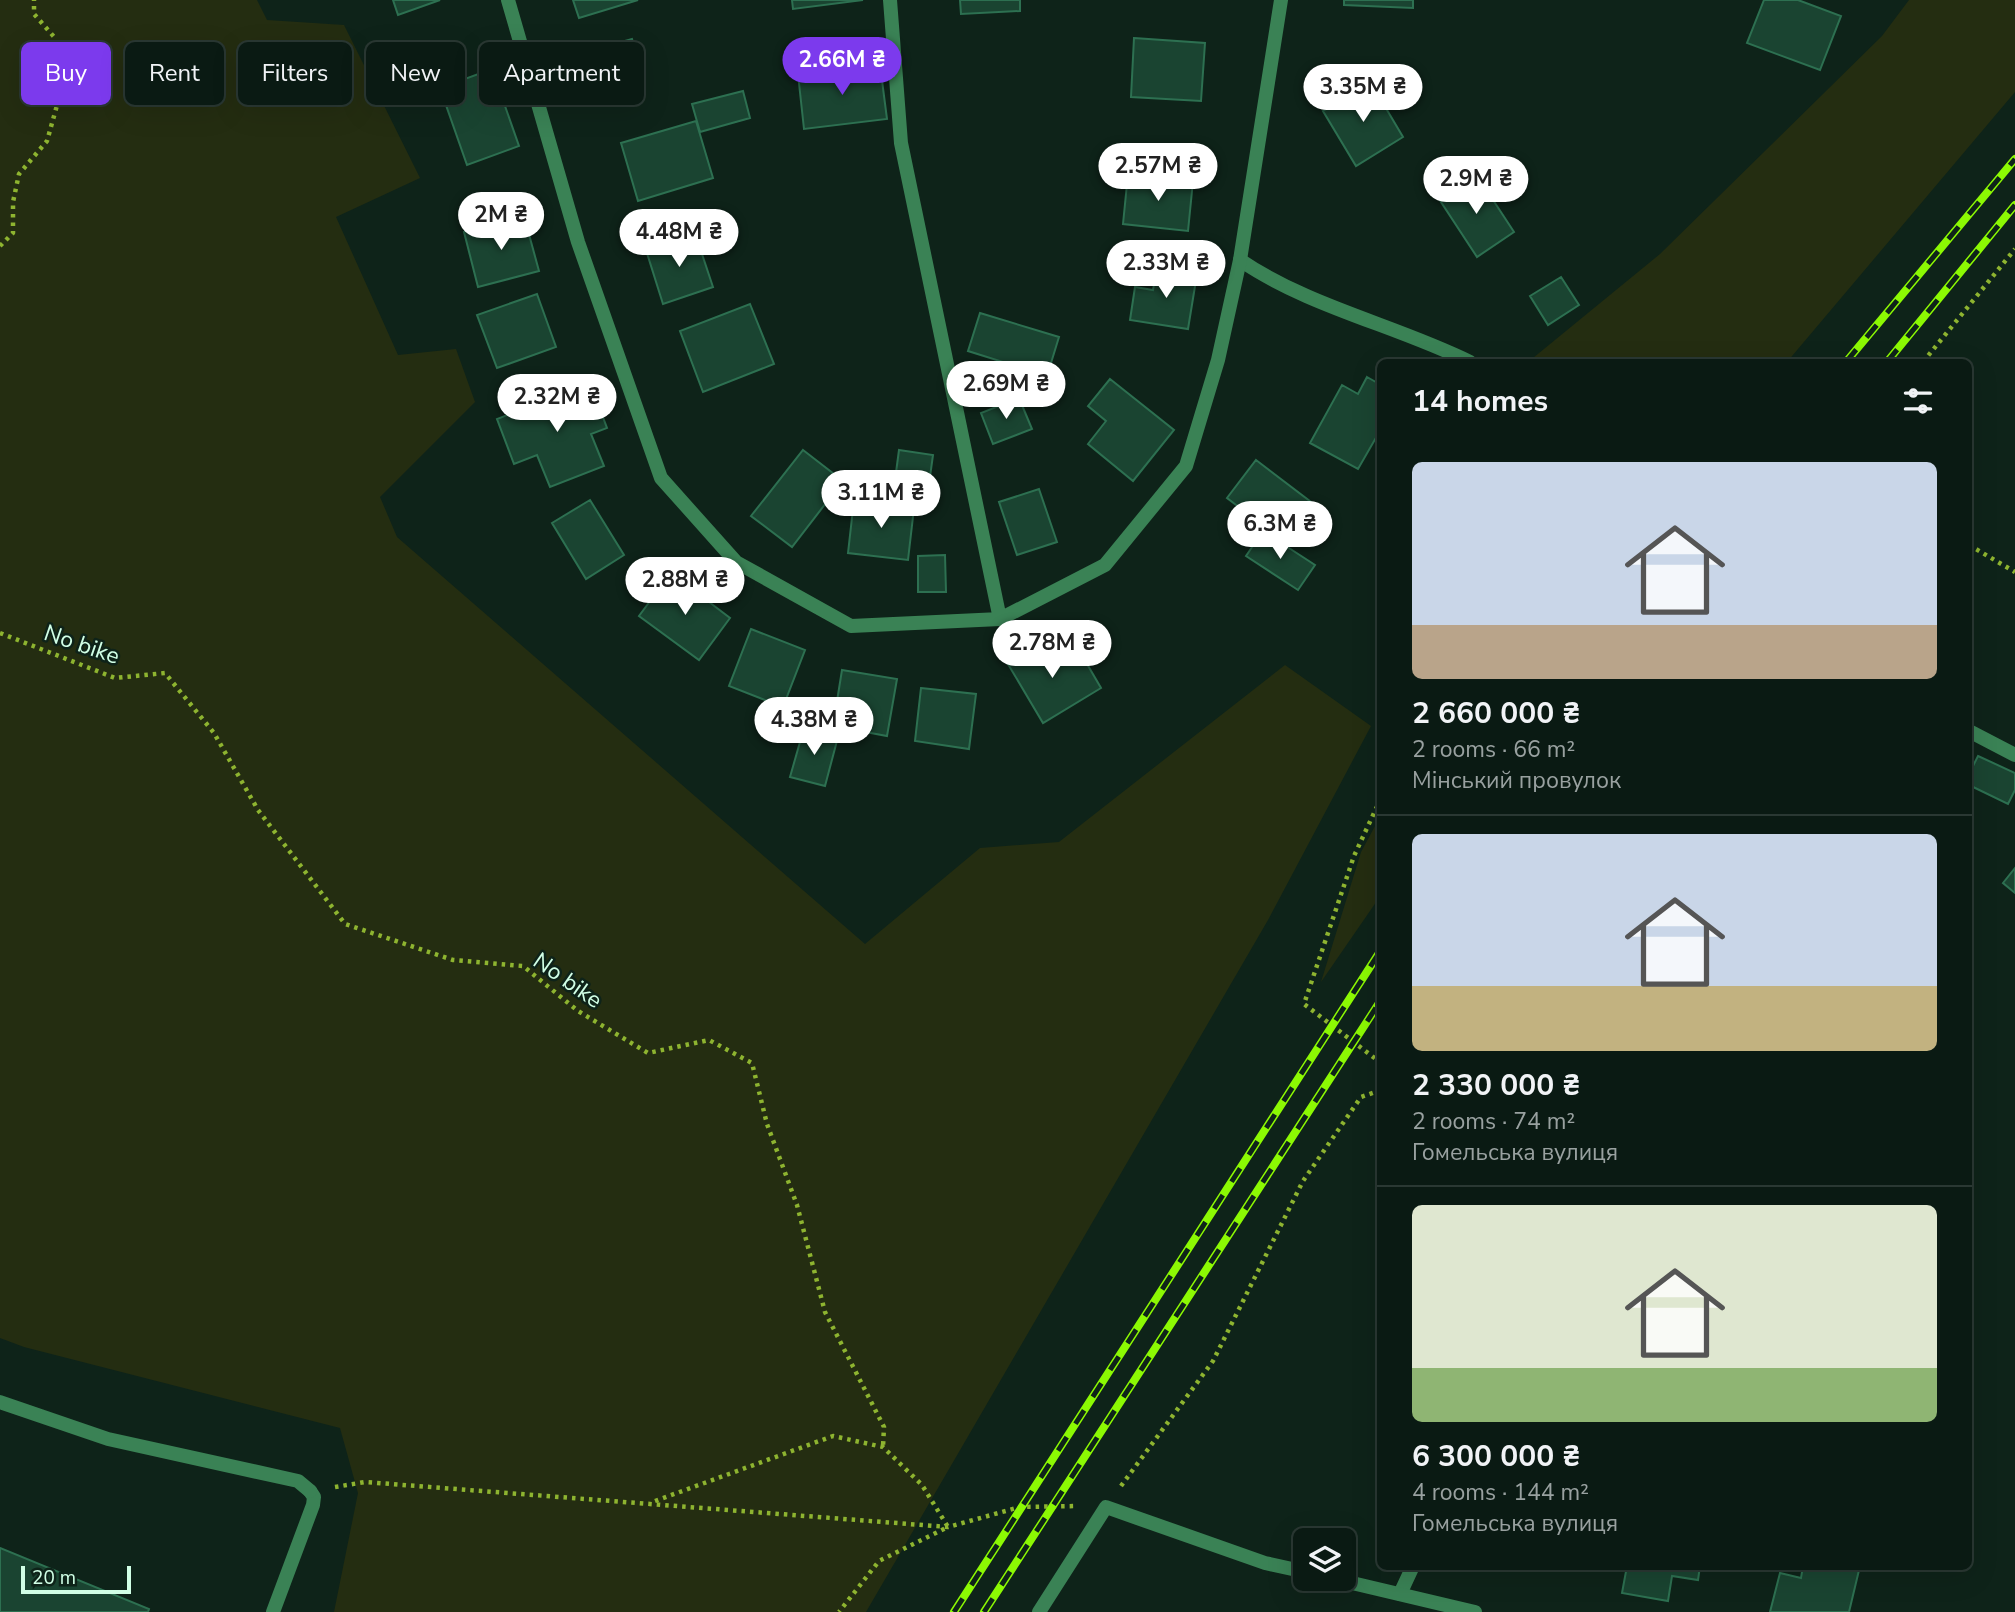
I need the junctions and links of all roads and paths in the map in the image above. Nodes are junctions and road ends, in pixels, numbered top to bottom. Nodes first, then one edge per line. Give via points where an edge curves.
1 (34, 0) edge
2 (508, 0) edge
3 (890, 0) edge
4 (1281, 0) edge
5 (0, 246) edge
6 (2015, 249) edge
7 (1240, 260) junction
8 (1464, 359) edge
9 (1925, 359) edge
10 (1972, 547) edge
11 (2015, 572) edge
12 (1000, 619) junction
13 (0, 633) edge
14 (1972, 734) edge
15 (2015, 755) edge
16 (1377, 807) edge
17 (1377, 1060) edge
18 (1377, 1091) edge
19 (0, 1402) edge
20 (883, 1447) junction
21 (310, 1491) junction
22 (651, 1502) junction
23 (1106, 1507) junction
24 (948, 1527) junction
25 (1293, 1569) edge
26 (1411, 1570) edge
27 (1356, 1584) edge
28 (1400, 1594) junction
29 (273, 1612) edge
30 (839, 1612) edge
31 (1039, 1612) edge
32 (1475, 1612) edge

1 - 5 path via 34,14 55,38 63,84 47,141 19,174 13,233
2 - 12 street via 578,242 662,478 736,562 851,626
3 - 12 street via 901,143
4 - 7 street
6 - 9 path
7 - 8 street via 1261,274
7 - 12 street via 1218,360 1186,466 1105,565
10 - 11 path
13 - 20 path, No bike via 115,678 165,673 214,733 258,810 345,924 453,960 523,966 578,1011 648,1053 709,1040 752,1063 825,1312 884,1427
14 - 15 street
16 - 17 path via 1354,856 1304,1004
18 - 23 path via 1361,1097 1303,1181 1213,1361
19 - 21 street via 108,1439 299,1481
20 - 22 path via 833,1436
20 - 24 path via 922,1485
21 - 22 path via 365,1482
21 - 29 street via 313,1505
22 - 24 path
23 - 24 path via 1020,1507
23 - 25 street
23 - 31 street
24 - 30 path via 879,1561
26 - 28 street
27 - 28 street
28 - 32 street

